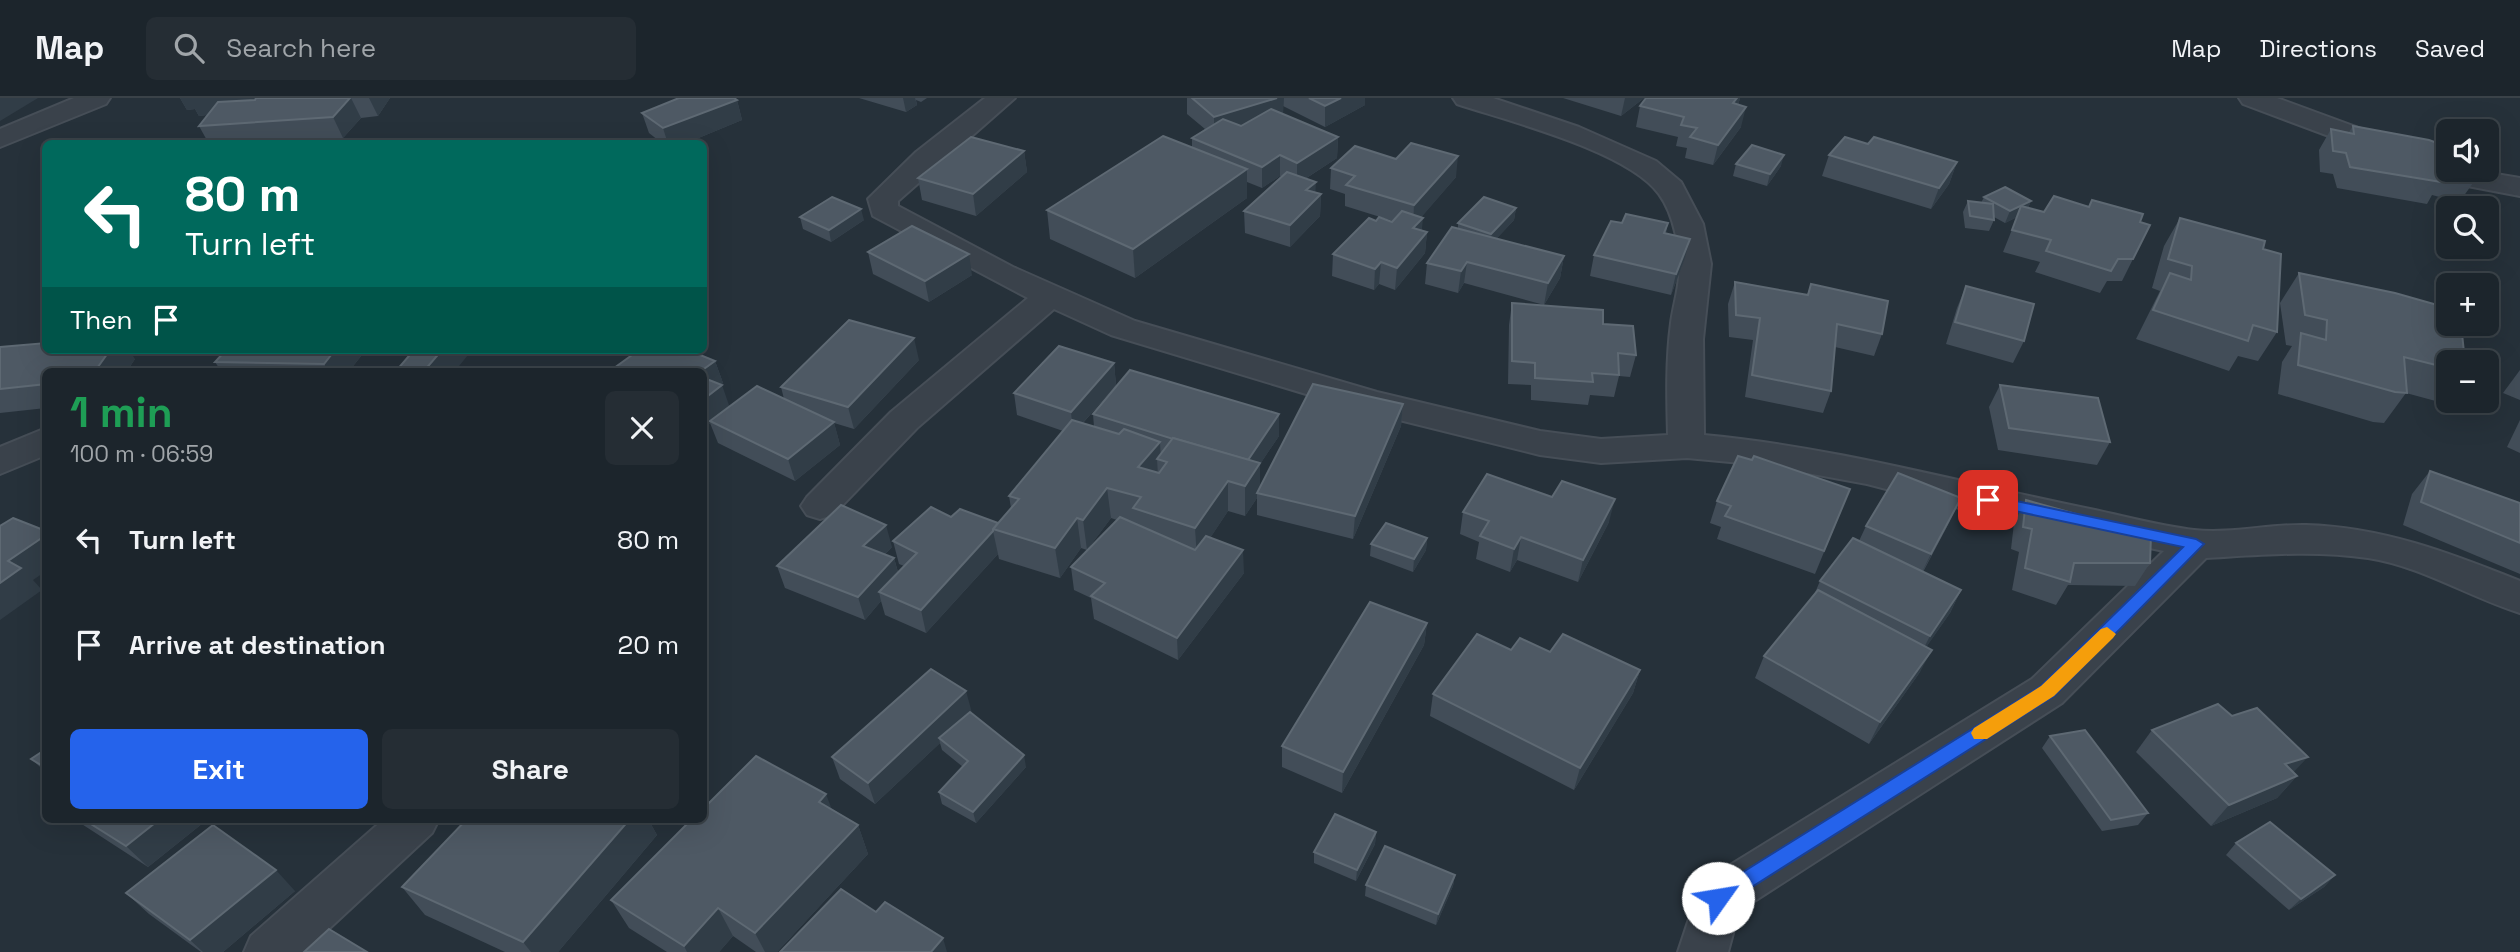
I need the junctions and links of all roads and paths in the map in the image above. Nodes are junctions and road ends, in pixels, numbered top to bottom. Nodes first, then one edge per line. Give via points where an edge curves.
1 (97, 98) edge
2 (1002, 98) edge
3 (1466, 98) edge
4 (2252, 98) edge
5 (0, 139) edge
6 (2520, 187) edge
7 (1051, 295) junction
8 (42, 442) edge
9 (1687, 446) junction
10 (0, 462) edge
11 (820, 506) dead end
12 (2196, 544) junction
13 (2520, 598) edge
14 (412, 823) edge
15 (269, 952) edge
16 (1703, 952) edge

1 - 5 street
2 - 7 street via 899,183 883,199 884,211
3 - 9 street via 1642,165 1673,192 1690,227 1695,276 1687,323
4 - 6 street via 2467,178
7 - 9 street via 1123,328 1296,381 1541,443 1601,451
7 - 11 street via 904,420
8 - 10 street
9 - 12 street via 1763,453 1867,471
12 - 13 street via 2305,539 2370,544 2441,565
12 - 16 street via 2047,691 1718,898
14 - 15 street

